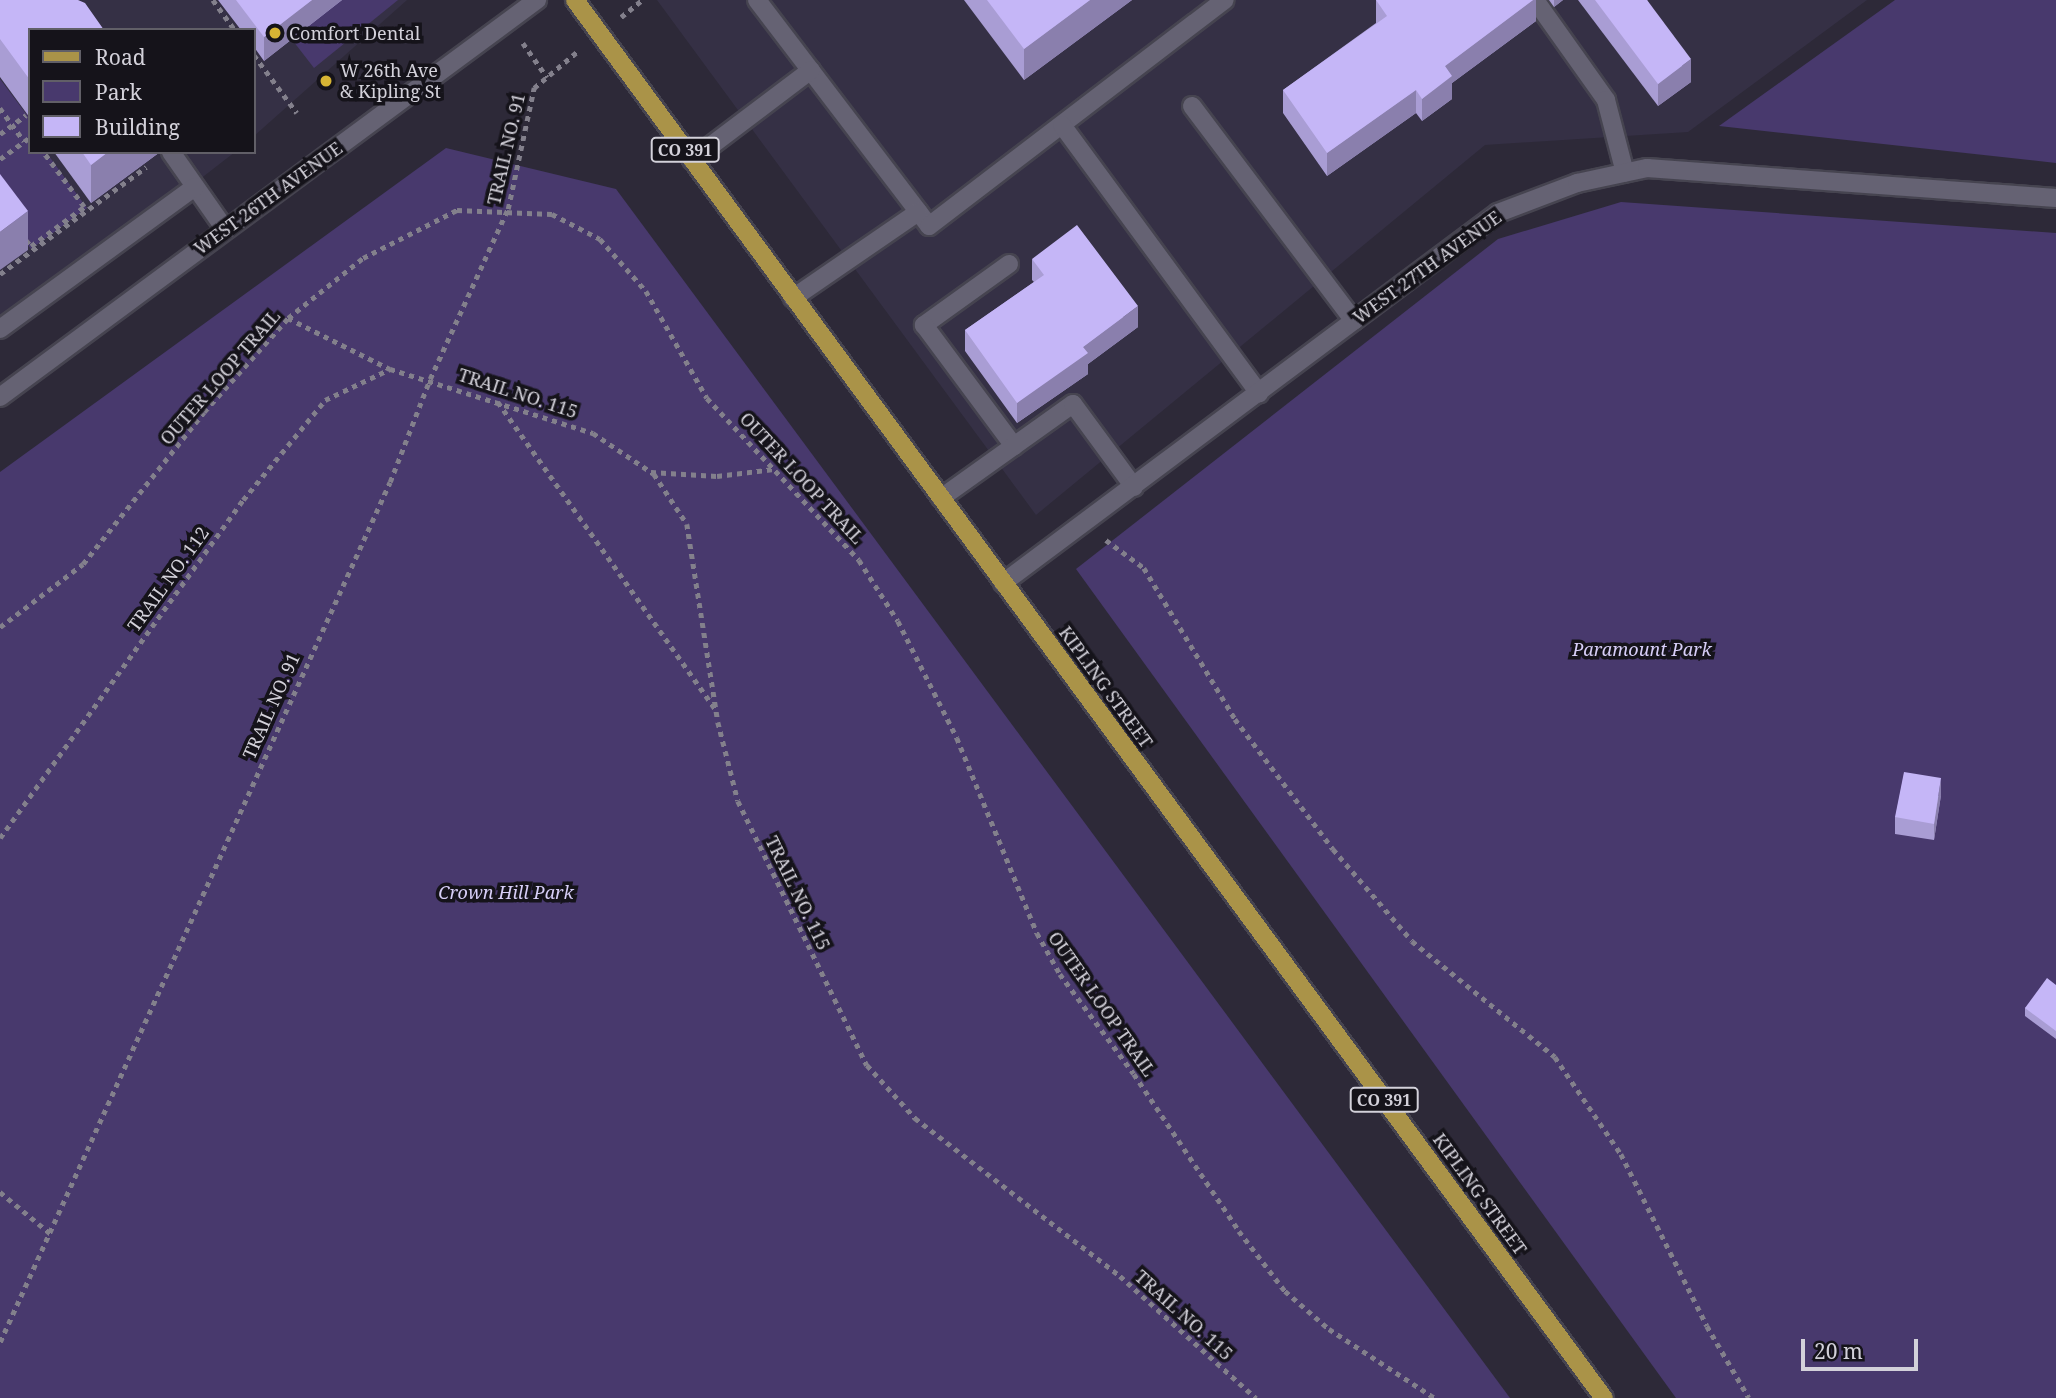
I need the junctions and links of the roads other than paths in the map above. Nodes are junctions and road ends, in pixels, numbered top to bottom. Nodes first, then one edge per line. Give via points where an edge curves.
1 (537, 0) edge
2 (575, 0) edge
3 (757, 0) edge
4 (1225, 0) edge
5 (1535, 0) edge
6 (811, 70) junction
7 (1192, 106) dead end
8 (1062, 125) junction
9 (163, 156) edge
10 (692, 160) junction
11 (1625, 173) junction
12 (195, 187) junction
13 (2056, 198) edge
14 (919, 212) junction
15 (225, 229) junction
16 (1009, 264) dead end
17 (793, 298) junction
18 (1353, 321) junction
19 (0, 329) edge
20 (1259, 393) junction
21 (0, 397) edge
22 (1014, 446) junction
23 (1134, 487) junction
24 (941, 498) junction
25 (1003, 583) junction
26 (1604, 1398) edge

1 - 15 street, WEST 26TH AVENUE
2 - 10 main road, KIPLING STREET / CO 391
3 - 6 street
4 - 8 street
5 - 11 street via 1606,100
6 - 10 street
6 - 14 street
7 - 18 street
8 - 14 street via 929,226
8 - 20 street
9 - 12 street
10 - 17 main road, KIPLING STREET / CO 391
11 - 13 street, WEST 27TH AVENUE via 1647,168
11 - 18 street, WEST 27TH AVENUE via 1577,183 1498,213
12 - 15 street
12 - 19 street
14 - 17 street
15 - 21 street, WEST 26TH AVENUE
16 - 22 street via 924,325
17 - 24 main road, KIPLING STREET / CO 391
18 - 20 street, WEST 27TH AVENUE
20 - 23 street, WEST 27TH AVENUE
22 - 23 street via 1073,404
22 - 24 street
23 - 25 street, WEST 27TH AVENUE
24 - 25 main road, KIPLING STREET / CO 391
25 - 26 main road, KIPLING STREET / CO 391

